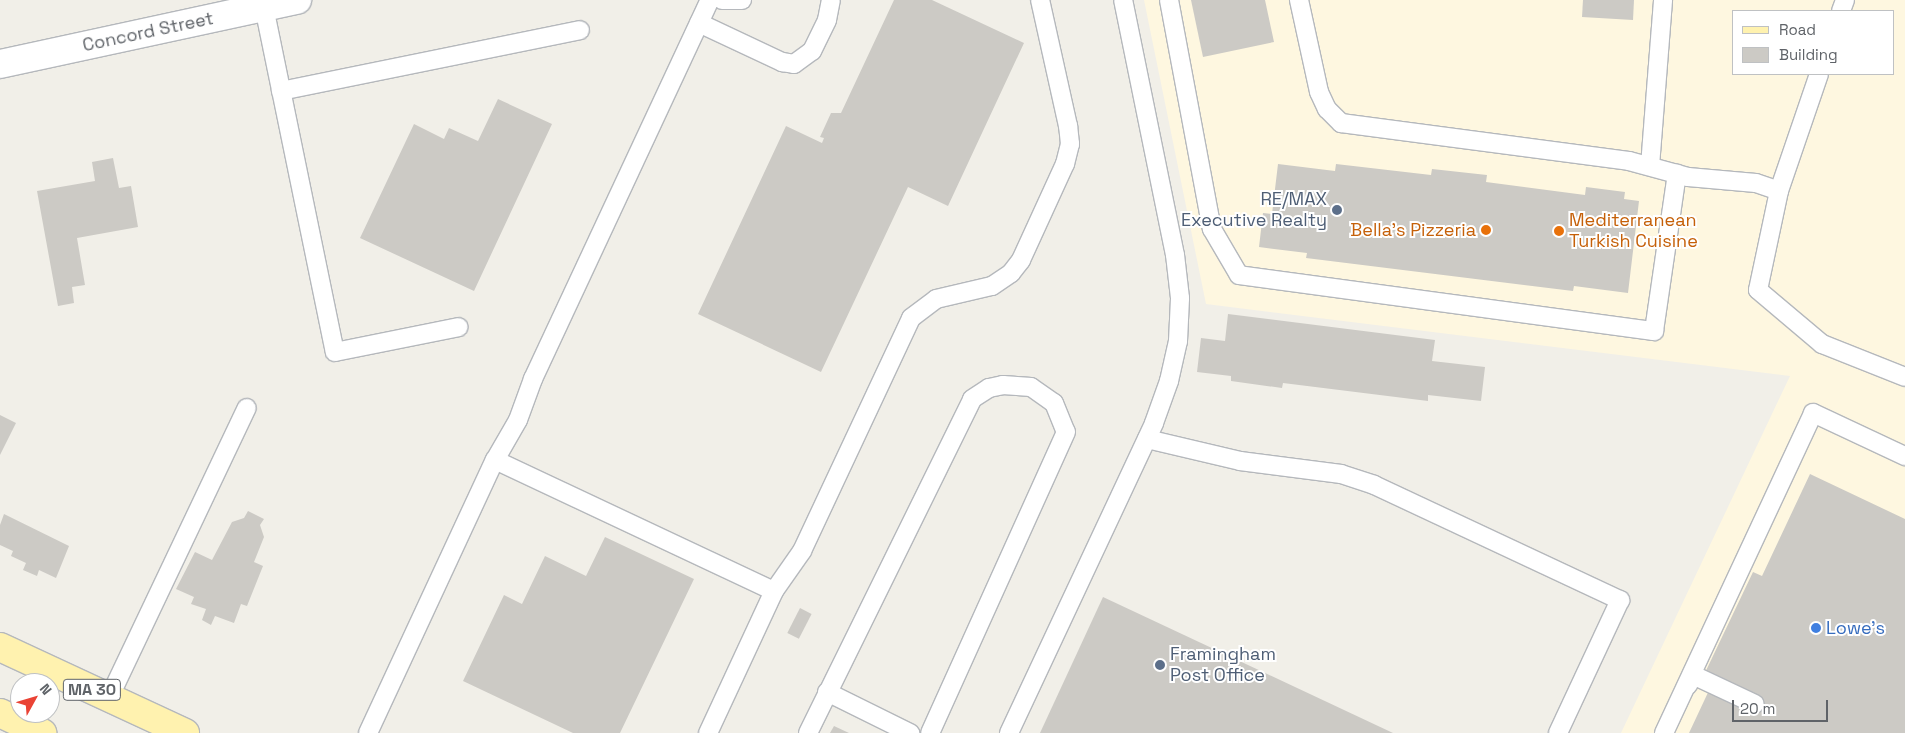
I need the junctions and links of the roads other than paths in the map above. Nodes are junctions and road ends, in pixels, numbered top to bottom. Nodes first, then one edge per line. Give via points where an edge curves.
1 (297, 0) edge
2 (710, 0) edge
3 (722, 0) edge
4 (742, 0) edge
5 (831, 0) edge
6 (1040, 0) edge
7 (1123, 0) edge
8 (1169, 0) edge
9 (1299, 0) edge
10 (1663, 0) edge
11 (264, 7) junction
12 (700, 23) junction
13 (580, 30) dead end
14 (0, 64) edge
15 (1819, 75) edge
16 (281, 91) junction
17 (1650, 166) junction
18 (1677, 174) junction
19 (1779, 191) junction
20 (459, 327) dead end
21 (1904, 374) edge
22 (247, 408) dead end
23 (1147, 439) junction
24 (1905, 456) edge
25 (495, 460) junction
26 (774, 592) junction
27 (0, 647) edge
28 (827, 692) junction
29 (109, 698) junction
30 (1755, 704) dead end
31 (0, 713) edge
32 (42, 733) edge
33 (185, 733) edge
34 (368, 733) edge
35 (708, 733) edge
36 (808, 733) edge
37 (910, 733) edge
38 (930, 733) edge
39 (1009, 733) edge
40 (1558, 733) edge
41 (1665, 733) edge

1 - 11 main road, Concord Street
2 - 12 lane
3 - 4 lane
5 - 12 lane via 827,20 812,51 808,57 794,64 782,62
6 - 26 lane via 1068,126 1070,144 1065,164 1021,260 1011,273 992,286 936,299 911,318 802,551
7 - 23 lane via 1175,255 1180,298 1174,363
8 - 18 lane via 1212,229 1240,275 1654,331 1672,188
9 - 17 lane via 1319,92 1326,109 1341,123
10 - 17 lane
11 - 14 main road, Concord Street
11 - 16 lane
12 - 25 lane via 533,379 518,420
13 - 16 lane
15 - 19 lane
16 - 20 lane via 335,352
17 - 18 lane
18 - 19 lane via 1756,183
19 - 21 lane via 1758,290 1822,344
22 - 29 lane
23 - 39 lane
23 - 40 lane via 1240,461 1342,474 1374,485 1620,600
24 - 41 lane via 1814,413
25 - 26 lane
25 - 34 lane
26 - 35 lane
27 - 29 main road, MA 30
28 - 36 lane
28 - 37 lane
28 - 38 lane via 972,399 989,388 1003,385 1031,387 1054,403 1066,432
29 - 33 main road, MA 30
30 - 41 lane via 1693,675
31 - 32 main road

